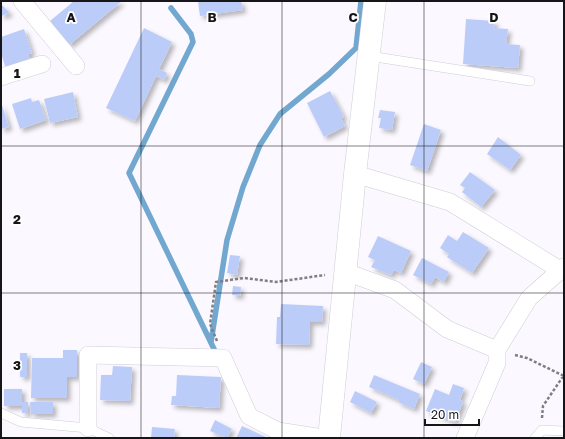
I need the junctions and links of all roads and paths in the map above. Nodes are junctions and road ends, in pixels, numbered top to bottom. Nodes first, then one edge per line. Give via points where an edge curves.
1 (22, 1) edge
2 (375, 1) edge
3 (369, 56) junction
4 (42, 64) dead end
5 (76, 66) dead end
6 (1, 77) edge
7 (530, 81) dead end
8 (355, 174) junction
9 (562, 268) edge
10 (346, 272) junction
11 (217, 340) dead end
12 (497, 350) junction
13 (564, 375) edge
14 (1, 413) edge
15 (88, 428) junction
16 (542, 430) junction
17 (564, 431) edge
18 (109, 438) edge
19 (323, 438) edge
20 (329, 438) edge
21 (465, 438) edge
22 (536, 438) edge

1 - 5 street
2 - 3 street
3 - 7 lane
3 - 8 street
4 - 6 street
8 - 9 street via 450,202
8 - 10 street
9 - 12 street via 529,298
10 - 11 path via 276,282 244,278 216,282 210,324
10 - 12 street via 395,290 447,329
10 - 20 street
12 - 13 path via 527,358
12 - 21 street via 497,363
13 - 16 path via 543,406
14 - 15 lane via 21,422
15 - 18 lane
15 - 19 street via 88,356 223,358 249,416 278,431
16 - 17 lane
16 - 22 lane

